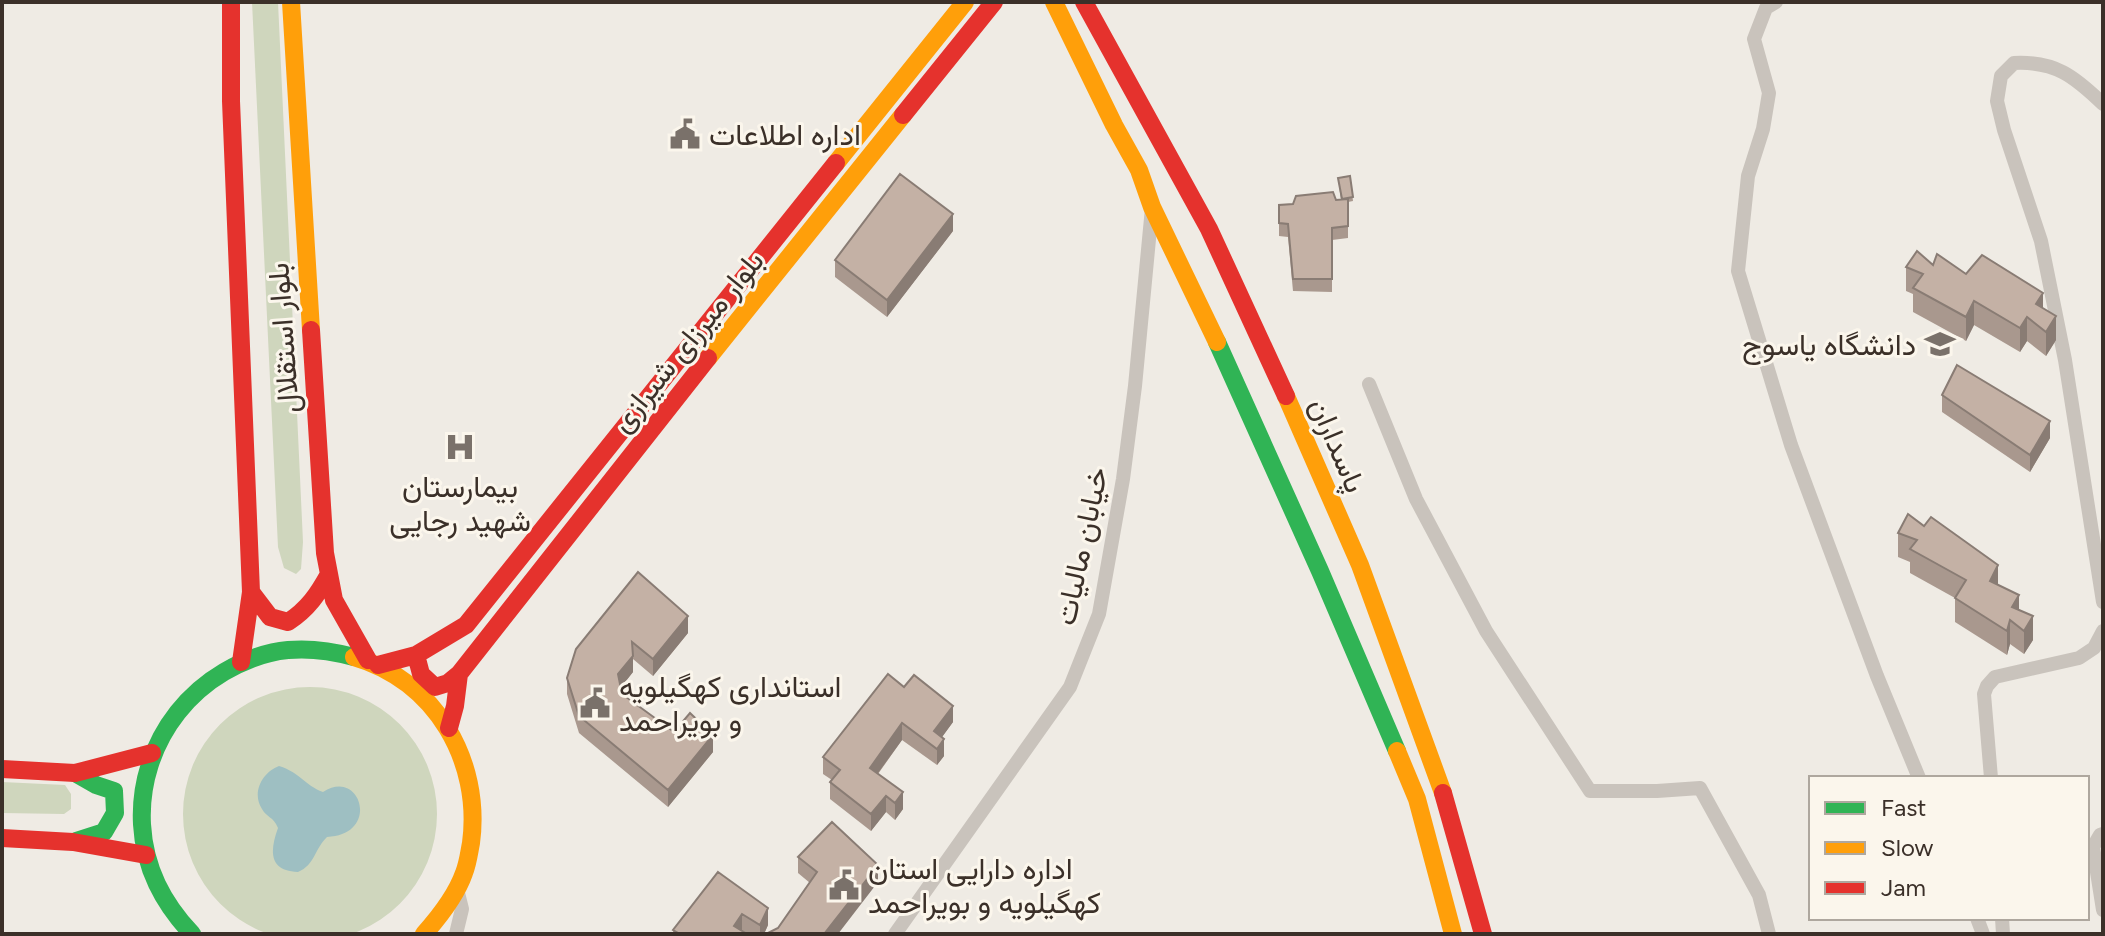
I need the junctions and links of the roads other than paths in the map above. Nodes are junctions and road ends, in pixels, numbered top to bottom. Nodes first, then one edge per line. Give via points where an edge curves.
1 (231, 2) edge
2 (291, 2) edge
3 (965, 2) edge
4 (994, 2) edge
5 (1054, 2) edge
6 (1084, 2) edge
7 (1776, 2) edge
8 (1137, 97) junction
9 (2103, 104) edge
10 (1108, 113) junction
11 (1172, 163) junction
12 (1139, 170) junction
13 (1152, 207) junction
14 (1369, 384) dead end
15 (329, 574) junction
16 (251, 592) junction
17 (2103, 602) edge
18 (2103, 631) edge
19 (416, 655) junction
20 (241, 662) junction
21 (373, 663) junction
22 (459, 674) junction
23 (449, 728) junction
24 (152, 753) junction
25 (2, 769) edge
26 (75, 773) junction
27 (1918, 776) edge
28 (1991, 776) edge
29 (2103, 834) edge
30 (2, 838) edge
31 (73, 842) junction
32 (146, 855) junction
33 (457, 889) junction
34 (2103, 910) edge
35 (182, 930) edge
36 (424, 934) edge
37 (456, 934) edge
38 (895, 934) edge
39 (1453, 934) edge
40 (1483, 934) edge
41 (1769, 934) edge

1 - 16 main road, بلوار استقلال
2 - 15 main road, بلوار استقلال
3 - 19 main road, بلوار میرزای شیرازی via 466,625
4 - 22 main road, بلوار میرزای شیرازی
5 - 10 main road
6 - 8 main road, پاسداران
7 - 27 street via 1766,8 1754,39 1769,93 1748,176 1738,271 1791,445
8 - 10 main road via 1137,113 1128,121
8 - 11 main road, پاسداران
9 - 17 street via 2061,70 2034,62 2014,63 2001,76 1997,101 2041,241
10 - 12 main road
11 - 12 main road via 1157,152 1148,153
11 - 40 main road, پاسداران via 1209,229 1360,565 1449,810
12 - 13 main road
13 - 38 street, خیابان مالیات via 1123,479 1099,614 1070,687
13 - 39 main road via 1239,387 1417,799
14 - 41 street via 1416,499 1486,631 1590,791 1700,788 1759,895
15 - 16 main road via 306,611 288,622 270,617
15 - 21 main road, بلوار استقلال via 334,600
16 - 20 main road, بلوار استقلال
18 - 28 street via 2094,648 2079,658 1995,677 1987,686
19 - 21 main road, بلوار میرزای شیرازی
19 - 22 main road via 417,668 435,687
20 - 21 main road via 305,648
20 - 24 main road via 188,698
21 - 23 main road via 411,685
22 - 23 main road, بلوار میرزای شیرازی
23 - 33 main road via 462,753 474,808 473,835
24 - 26 main road
24 - 32 main road via 141,803
25 - 26 main road
26 - 31 main road via 114,791 115,813 104,832
29 - 34 street via 2093,847
30 - 31 main road
31 - 32 main road
32 - 35 main road
33 - 36 main road
33 - 37 street via 462,909

